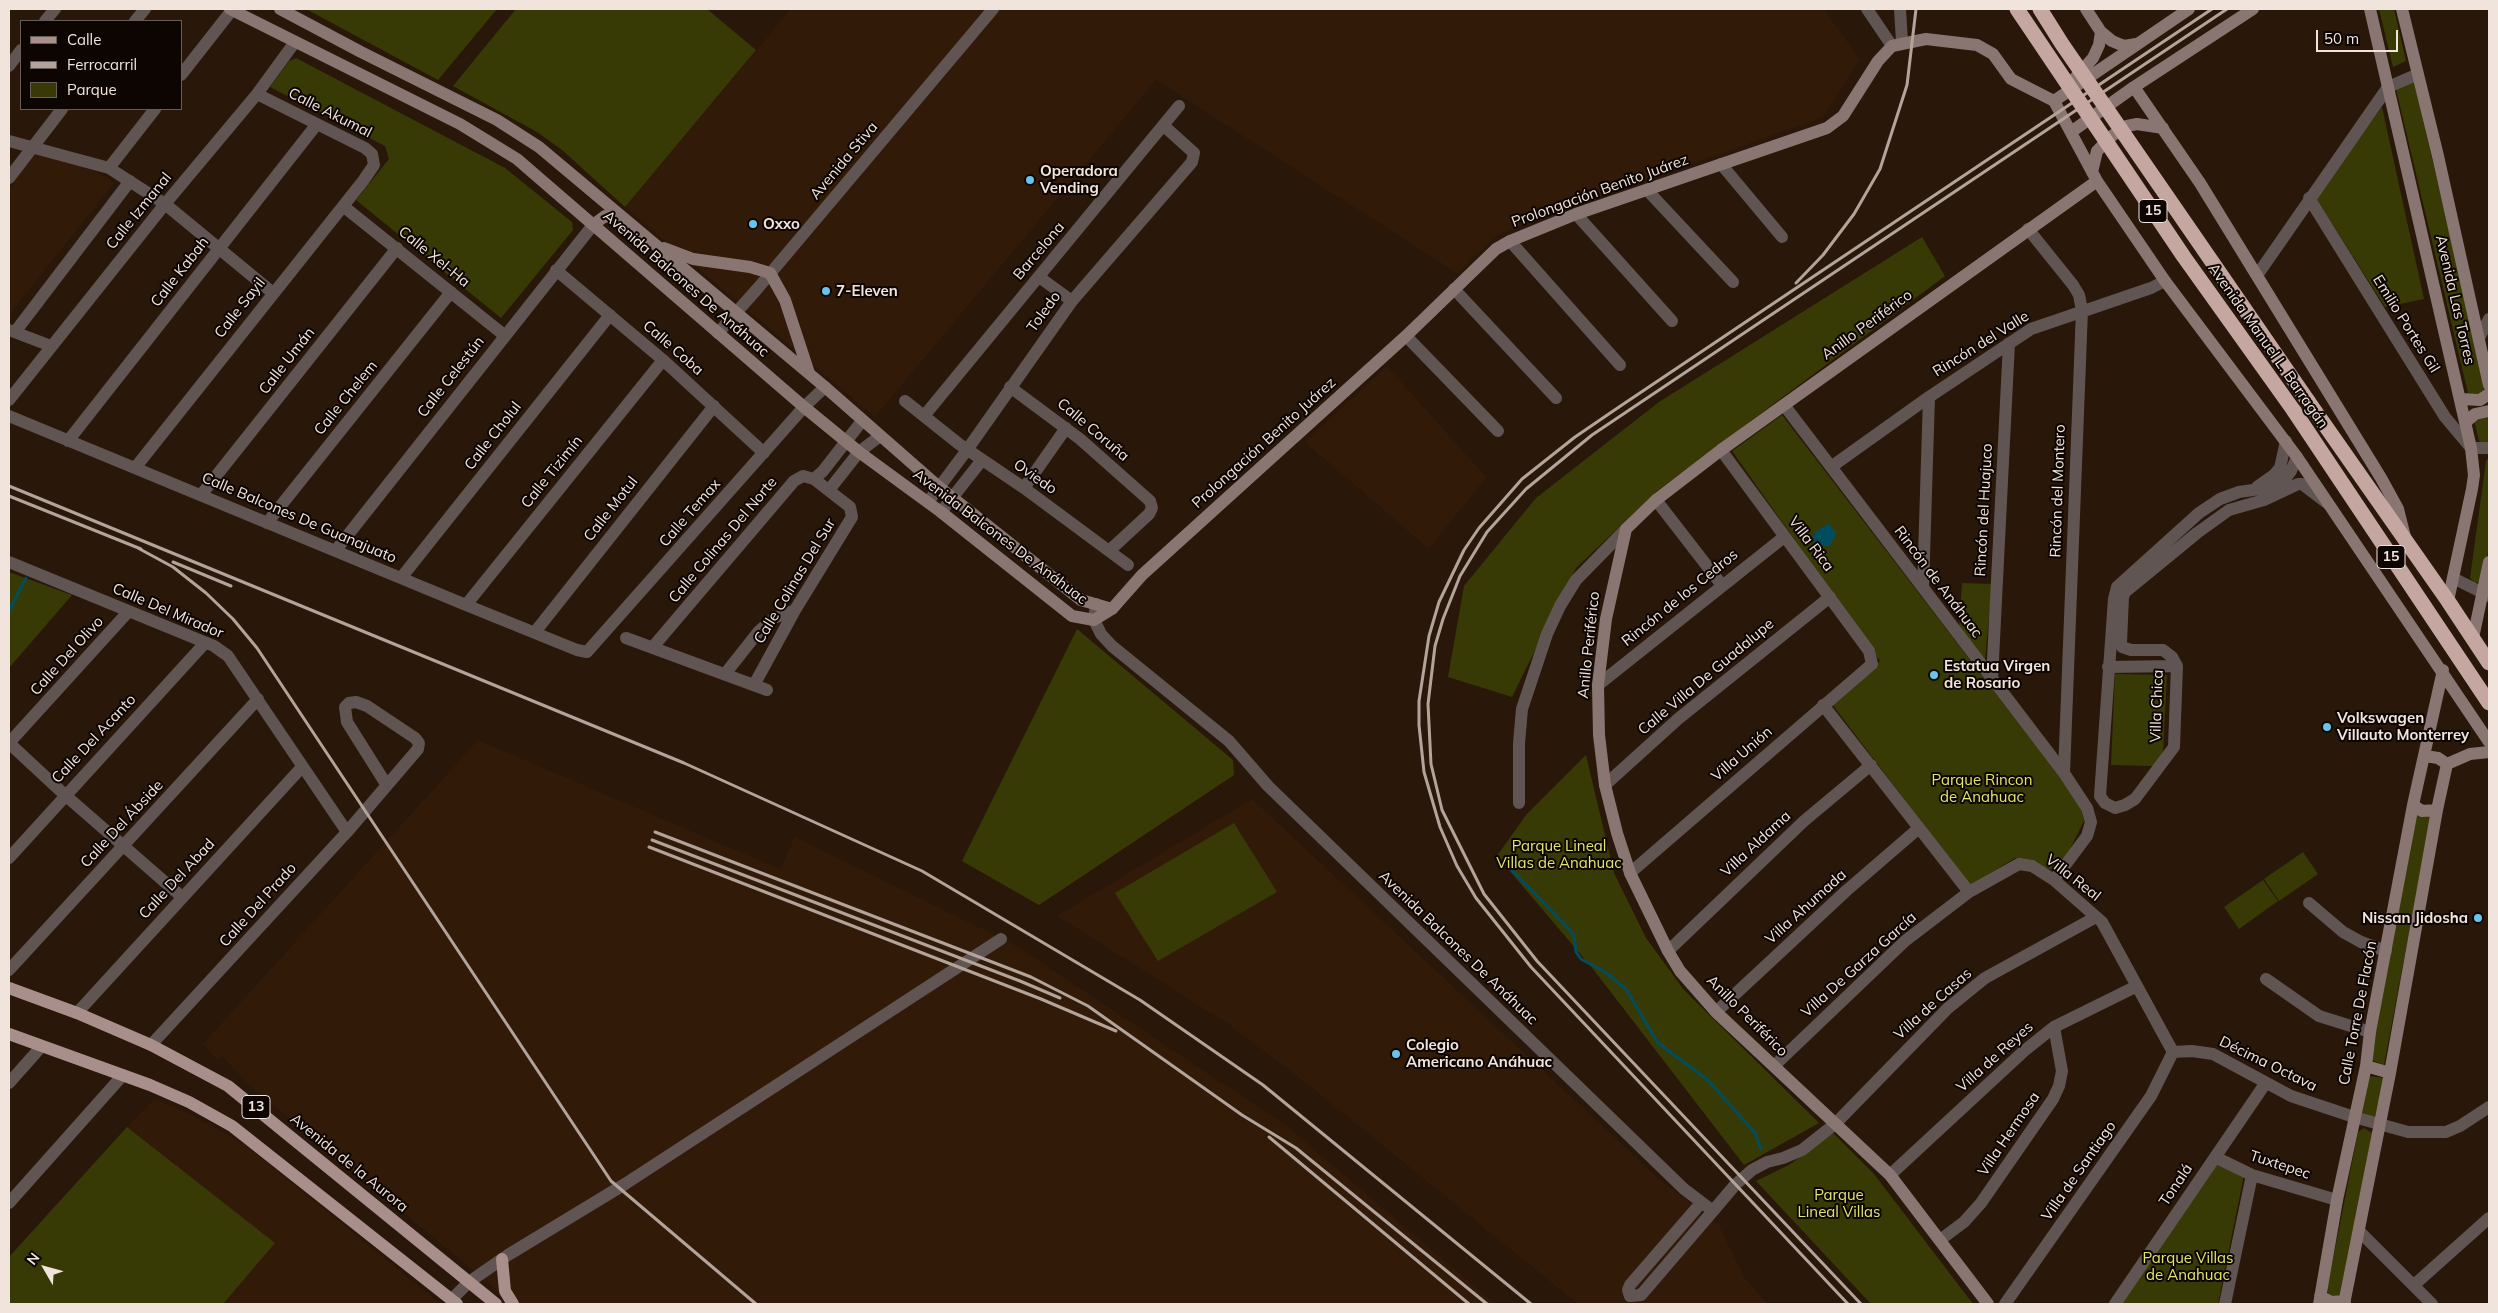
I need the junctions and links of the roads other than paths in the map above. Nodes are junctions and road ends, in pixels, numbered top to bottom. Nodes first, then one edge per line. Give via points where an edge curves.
1 (55, 9) edge
2 (145, 9) edge
3 (231, 9) edge
4 (273, 9) edge
5 (280, 9) edge
6 (994, 9) edge
7 (1867, 9) edge
8 (1900, 9) edge
9 (2017, 9) edge
10 (2040, 9) edge
11 (2086, 9) edge
12 (2188, 9) edge
13 (2253, 9) edge
14 (2370, 9) edge
15 (2402, 9) edge
16 (46, 20) edge
17 (136, 20) edge
18 (2101, 32) junction
19 (295, 42) junction
20 (1897, 44) junction
21 (2136, 44) junction
22 (20, 51) edge
23 (9, 66) edge
24 (182, 74) edge
25 (2416, 75) junction
26 (2134, 87) junction
27 (2388, 87) junction
28 (257, 94) junction
29 (2042, 94) junction
30 (2054, 101) junction
31 (1179, 106) dead end
32 (61, 110) edge
33 (154, 110) edge
34 (317, 124) junction
35 (1164, 126) junction
36 (2163, 128) junction
37 (2071, 132) junction
38 (9, 141) edge
39 (31, 147) junction
40 (1721, 164) junction
41 (109, 168) junction
42 (371, 170) joint
43 (2094, 176) junction
44 (9, 178) edge
45 (130, 181) junction
46 (1647, 190) junction
47 (2309, 198) junction
48 (165, 204) junction
49 (343, 206) junction
50 (1576, 214) junction
51 (593, 225) junction
52 (2028, 228) junction
53 (637, 230) junction
54 (1782, 238) dead end
55 (1510, 241) junction
56 (654, 245) junction
57 (398, 248) junction
58 (219, 249) junction
59 (556, 270) junction
60 (770, 273) junction
61 (2258, 274) junction
62 (1039, 277) junction
63 (2164, 281) junction
64 (1733, 282) dead end
65 (1454, 289) junction
66 (451, 292) junction
67 (272, 293) junction
68 (1072, 301) junction
69 (2082, 310) junction
70 (735, 313) junction
71 (610, 315) junction
72 (2489, 319) edge
73 (1672, 321) dead end
74 (12, 331) edge
75 (718, 333) junction
76 (504, 334) junction
77 (1406, 336) junction
78 (2479, 338) junction
79 (2009, 343) junction
80 (51, 346) junction
81 (663, 360) junction
82 (1620, 365) dead end
83 (810, 375) junction
84 (2489, 386) edge
85 (825, 387) junction
86 (1010, 387) junction
87 (2489, 394) edge
88 (1929, 396) junction
89 (1556, 398) dead end
90 (2462, 399) junction
91 (9, 400) edge
92 (905, 401) dead end
93 (1784, 405) junction
94 (714, 406) junction
95 (804, 408) junction
96 (2489, 411) edge
97 (9, 416) edge
98 (924, 416) junction
99 (862, 421) junction
100 (2466, 422) junction
101 (1066, 428) junction
102 (1498, 431) dead end
103 (880, 436) junction
104 (68, 441) junction
105 (2286, 441) junction
106 (846, 442) junction
107 (2471, 448) junction
108 (2489, 448) edge
109 (967, 450) junction
110 (1721, 450) junction
111 (859, 452) junction
112 (764, 453) junction
113 (2297, 456) junction
114 (982, 460) junction
115 (1831, 467) junction
116 (135, 468) junction
117 (814, 478) junction
118 (936, 485) junction
119 (1024, 488) junction
120 (2254, 489) junction
121 (830, 490) junction
122 (201, 495) junction
123 (924, 500) junction
124 (956, 500) junction
125 (1656, 500) junction
126 (2331, 506) junction
127 (2207, 508) junction
128 (944, 515) junction
129 (2217, 517) junction
130 (267, 523) junction
131 (1626, 528) junction
132 (1784, 537) junction
133 (2405, 539) junction
134 (336, 550) junction
135 (1109, 551) junction
136 (9, 562) edge
137 (2489, 562) edge
138 (1128, 565) dead end
139 (401, 578) junction
140 (2453, 578) junction
141 (1721, 584) junction
142 (1923, 588) junction
143 (2120, 591) junction
144 (2486, 595) edge
145 (1830, 597) junction
146 (2448, 601) junction
147 (1096, 604) junction
148 (466, 605) junction
149 (1112, 609) junction
150 (795, 610) junction
151 (128, 612) junction
152 (1094, 620) junction
153 (534, 632) junction
154 (626, 638) dead end
155 (2473, 638) junction
156 (205, 643) junction
157 (652, 648) junction
158 (577, 650) joint
159 (1872, 660) joint
160 (2489, 663) edge
161 (2176, 666) junction
162 (2108, 667) junction
163 (2443, 670) junction
164 (725, 674) junction
165 (1992, 679) junction
166 (754, 685) junction
167 (1598, 685) junction
168 (767, 690) dead end
169 (258, 699) junction
170 (2489, 703) edge
171 (1823, 705) junction
172 (2489, 742) edge
173 (9, 743) edge
174 (2489, 752) edge
175 (2425, 756) junction
176 (2447, 764) junction
177 (1871, 765) junction
178 (302, 767) junction
179 (2064, 773) junction
180 (386, 784) junction
181 (1605, 785) junction
182 (65, 795) junction
183 (1519, 803) dead end
184 (2413, 805) junction
185 (2437, 810) junction
186 (1920, 828) junction
187 (347, 832) junction
188 (123, 846) junction
189 (9, 858) edge
190 (1630, 873) junction
191 (2054, 880) junction
192 (1969, 892) junction
193 (182, 897) junction
194 (2309, 903) dead end
195 (2096, 917) junction
196 (1001, 939) dead end
197 (1668, 951) junction
198 (2386, 951) junction
199 (9, 970) edge
200 (2266, 979) dead end
201 (2138, 986) junction
202 (9, 988) edge
203 (77, 1012) junction
204 (1716, 1012) junction
205 (2054, 1027) junction
206 (2370, 1032) junction
207 (9, 1034) edge
208 (151, 1046) junction
209 (41, 1047) junction
210 (2173, 1052) junction
211 (1774, 1066) junction
212 (2366, 1066) junction
213 (2390, 1073) junction
214 (124, 1075) junction
215 (9, 1083) edge
216 (2265, 1084) junction
217 (2489, 1107) edge
218 (2354, 1118) junction
219 (1835, 1124) junction
220 (2380, 1125) junction
221 (2215, 1157) junction
222 (1890, 1175) junction
223 (2252, 1175) junction
224 (2337, 1200) junction
225 (9, 1203) edge
226 (1701, 1203) junction
227 (1714, 1211) junction
228 (2489, 1218) edge
229 (1687, 1222) junction
230 (1698, 1230) junction
231 (2360, 1232) junction
232 (1940, 1240) junction
233 (1660, 1251) junction
234 (502, 1259) junction
235 (1672, 1261) junction
236 (469, 1282) junction
237 (2414, 1284) junction
238 (2320, 1300) edge
239 (454, 1302) edge
240 (2345, 1303) edge
241 (496, 1304) edge
242 (513, 1304) edge
243 (1988, 1304) edge
244 (2005, 1304) edge
245 (2115, 1304) edge
246 (2225, 1304) edge
247 (2432, 1304) edge

1 - 16 street
2 - 17 street
3 - 19 street, Avenida Balcones De Anáhuac
3 - 24 street
4 - 19 street via 298,27
5 - 53 street, Avenida Balcones De Anáhuac via 509,127 539,147
6 - 60 street, Avenida Stiva
7 - 20 street
8 - 20 street
9 - 170 highway, Avenida Manuel L. Barragán / 15, bridge via 2173,241 2294,411
10 - 133 highway, Avenida Manuel L. Barragán / 15, bridge
11 - 18 street
12 - 21 street
13 - 26 street
14 - 27 street, Avenida Las Torres
15 - 25 street, Avenida Las Torres
18 - 21 street via 2118,45
18 - 29 street via 2093,58 2080,74 2060,91
19 - 28 street, Calle Izmanal
19 - 51 street, Avenida Balcones De Anáhuac via 498,146 540,176
20 - 29 street via 1926,39 1977,45 1993,54 2011,79
20 - 40 street, Prolongación Benito Juárez via 1878,61 1835,124
21 - 30 street
22 - 23 street
25 - 27 street
25 - 78 street, Avenida Las Torres via 2438,156
26 - 36 street
26 - 37 street
27 - 47 street
27 - 90 street, Avenida Las Torres
28 - 34 street, Calle Akumal
28 - 48 street, Calle Izmanal
29 - 30 street
30 - 37 street
31 - 35 street, Barcelona
32 - 39 street
33 - 41 street
34 - 42 street, Calle Akumal via 369,151 374,159
34 - 58 street, Calle Kabah
35 - 62 street, Barcelona
35 - 68 street, Toledo via 1193,151 1192,162
36 - 43 street via 2137,124 2113,134 2097,151
36 - 61 street
37 - 43 street
38 - 39 street
39 - 41 street
39 - 44 street
40 - 46 street, Prolongación Benito Juárez
40 - 54 street
41 - 45 street
42 - 49 street, Calle Sayil
43 - 52 street, Anillo Periférico
43 - 63 street
45 - 48 street
45 - 74 street
46 - 50 street, Prolongación Benito Juárez
46 - 64 street
47 - 61 street
47 - 107 street, Emilio Portes Gil via 2445,417
48 - 58 street
48 - 80 street, Calle Izmanal
49 - 57 street, Calle Xel-Ha
49 - 67 street, Calle Sayil
50 - 55 street, Prolongación Benito Juárez
50 - 73 street
51 - 53 street via 608,217
51 - 59 street, Calle Celestún
51 - 75 street, Avenida Balcones De Anáhuac
52 - 69 street, Rincón del Montero via 2073,285
52 - 93 street, Anillo Periférico
53 - 56 street, Avenida Balcones De Anáhuac
55 - 65 street, Prolongación Benito Juárez via 1489,255
55 - 82 street
56 - 60 street via 693,259
56 - 70 street, Avenida Balcones De Anáhuac
57 - 66 street, Calle Xel-Ha
57 - 122 street, Calle Umán
58 - 67 street
58 - 104 street, Calle Kabah
59 - 71 street, Calle Coba
59 - 76 street, Calle Celestún
60 - 70 street, Avenida Stiva
60 - 83 street via 785,300
61 - 133 street via 2391,495
62 - 68 street
62 - 98 street, Barcelona
63 - 69 street, Rincón del Valle
63 - 105 street
65 - 77 street, Prolongación Benito Juárez
65 - 89 street
66 - 76 street, Calle Xel-Ha
66 - 130 street, Calle Chelem
67 - 116 street, Calle Sayil
68 - 86 street, Toledo
69 - 79 street, Rincón del Valle via 2031,329
69 - 179 street, Rincón del Montero
70 - 75 street, Avenida Stiva
70 - 83 street, Avenida Balcones De Anáhuac
71 - 81 street, Calle Coba
71 - 139 street, Calle Cholul
72 - 78 street
74 - 80 street
75 - 95 street, Avenida Balcones De Anáhuac
76 - 134 street, Calle Celestún
77 - 102 street
77 - 149 street, Prolongación Benito Juárez via 1142,575
78 - 84 street, Avenida Las Torres
79 - 88 street, Rincón del Valle
79 - 165 street, Rincón del Huajuco
80 - 91 street, Calle Izmanal
81 - 94 street, Calle Coba
81 - 148 street, Calle Tizimín
83 - 85 street, Avenida Balcones De Anáhuac
85 - 95 street, Calle Temax
85 - 99 street, Avenida Balcones De Anáhuac
86 - 101 street, Calle Coruña
86 - 109 street, Toledo
87 - 90 street via 2480,400
88 - 115 street, Rincón del Valle
88 - 142 street
90 - 100 street, Avenida Las Torres
92 - 98 street, Oviedo
93 - 110 street, Anillo Periférico
93 - 115 street, Rincón de Anáhuac
94 - 112 street, Calle Coba
94 - 153 street, Calle Motul
95 - 106 street, Avenida Balcones De Anáhuac
95 - 112 street, Calle Temax
96 - 100 street via 2475,414
97 - 104 street, Calle Balcones De Guanajuato
98 - 109 street, Oviedo
99 - 103 street, Avenida Balcones De Anáhuac
99 - 106 street, Calle Colinas Del Norte
100 - 107 street, Avenida Las Torres
101 - 119 street
101 - 135 street, Calle Coruña via 1152,504 1150,514
103 - 111 street
103 - 118 street, Avenida Balcones De Anáhuac
104 - 116 street, Calle Balcones De Guanajuato
105 - 113 street
105 - 120 street via 2280,468
106 - 111 street, Avenida Balcones De Anáhuac
106 - 117 street, Calle Colinas Del Norte via 824,471
107 - 108 street
107 - 140 street, Avenida Las Torres via 2474,475
109 - 114 street, Oviedo
109 - 118 street, Toledo
110 - 125 street, Anillo Periférico
110 - 132 street, Villa Rica
111 - 121 street
111 - 123 street, Avenida Balcones De Anáhuac
112 - 158 street, Calle Temax via 592,649 587,652
113 - 120 street via 2291,472 2282,483
113 - 126 street
114 - 119 street, Oviedo
114 - 124 street
115 - 142 street, Rincón de Anáhuac
116 - 122 street, Calle Balcones De Guanajuato
117 - 121 street, Calle Colinas Del Sur
117 - 157 street, Calle Colinas Del Norte via 803,476 794,481
118 - 123 street
118 - 124 street, Avenida Balcones De Anáhuac
119 - 135 street, Oviedo
120 - 127 street via 2229,495
121 - 150 street, Calle Colinas Del Sur via 850,507 852,517
122 - 130 street, Calle Balcones De Guanajuato
123 - 128 street, Avenida Balcones De Anáhuac
124 - 128 street
124 - 147 street, Avenida Balcones De Anáhuac via 1081,600
125 - 131 street, Anillo Periférico
125 - 141 street
126 - 129 street via 2298,484
126 - 163 street
127 - 129 street
127 - 143 street via 2122,582
128 - 152 street, Avenida Balcones De Anáhuac via 1072,616
129 - 143 street
130 - 134 street, Calle Balcones De Guanajuato
131 - 167 street, Anillo Periférico via 1606,619
131 - 183 street via 1576,580 1547,634 1522,709
132 - 141 street, Rincón de los Cedros
132 - 145 street, Villa Rica
133 - 146 highway, Avenida Manuel L. Barragán / 15
134 - 139 street, Calle Balcones De Guanajuato
135 - 138 street, Oviedo
136 - 151 street, Calle Del Mirador
137 - 144 street
139 - 148 street, Calle Balcones De Guanajuato
140 - 144 street
140 - 146 street, Avenida Las Torres
141 - 167 street, Rincón de los Cedros
142 - 165 street, Rincón de Anáhuac
143 - 161 street, Villa Chica via 2122,647 2163,650 2172,657
143 - 162 street, Villa Chica
144 - 155 street
145 - 159 street, Villa Rica
145 - 181 street, Calle Villa De Guadalupe via 1685,713
146 - 155 highway, Avenida Manuel L. Barragán / 15
147 - 149 street
147 - 152 street, Avenida Balcones De Anáhuac
148 - 153 street, Calle Balcones De Guanajuato
149 - 152 street, Prolongación Benito Juárez
150 - 164 street via 774,618 759,631
150 - 166 street, Calle Colinas Del Sur
151 - 156 street, Calle Del Mirador
151 - 173 street, Calle Del Olivo
152 - 226 street, Avenida Balcones De Anáhuac via 1112,646 1229,741 1260,778
153 - 158 street, Calle Balcones De Guanajuato
154 - 157 street
155 - 160 highway, Avenida Manuel L. Barragán / 15
156 - 169 street, Calle Del Mirador via 232,660
156 - 182 street, Calle Del Acanto
157 - 164 street
159 - 171 street, Villa Unión via 1869,669
161 - 162 street
161 - 162 street, Villa Chica via 2174,747 2135,799 2115,808 2100,796
163 - 172 street
163 - 175 street, Calle Torre De Flacón
164 - 166 street
165 - 179 street, Rincón de Anáhuac
166 - 168 street
167 - 181 street, Anillo Periférico
169 - 178 street, Calle Del Mirador
169 - 188 street, Calle Del Ábside
171 - 177 street
171 - 190 street, Villa Unión
173 - 182 street
174 - 176 street via 2470,754
175 - 176 street via 2438,758
175 - 184 street, Calle Torre De Flacón
176 - 185 street
177 - 186 street
177 - 197 street, Villa Aldama via 1804,822
178 - 187 street, Calle Del Mirador
178 - 193 street, Calle Del Abad
179 - 191 street, Rincón de Anáhuac via 2087,808 2091,822 2087,836
180 - 180 street, Calle Del Prado via 347,722 344,707 349,703 367,706 418,741 418,749
180 - 187 street, Calle Del Prado
181 - 190 street, Anillo Periférico via 1616,833
182 - 188 street
182 - 189 street, Calle Del Acanto
184 - 185 street via 2422,812
184 - 198 street, Calle Torre De Flacón
185 - 213 street
186 - 192 street
186 - 204 street, Villa Ahumada via 1846,891
187 - 208 street, Calle Del Prado
188 - 193 street
188 - 199 street, Calle Del Ábside
190 - 197 street, Anillo Periférico
191 - 192 street, Villa Real via 2032,866 2019,864
191 - 195 street, Villa Real
192 - 211 street, Villa De Garza García via 1905,941
193 - 203 street, Calle Del Abad
194 - 198 street via 2343,932
195 - 201 street, Villa Real
195 - 219 street, Villa de Casas via 1985,978 1948,1008
196 - 234 street via 625,1184
197 - 204 street, Anillo Periférico via 1680,971
198 - 206 street, Calle Torre De Flacón
200 - 206 street via 2319,1016
201 - 205 street, Villa de Reyes
201 - 210 street, Villa Real
202 - 203 main road, Avenida de la Aurora / 13
203 - 208 main road, Avenida de la Aurora / 13
204 - 211 street, Anillo Periférico
205 - 222 street, Villa de Reyes
205 - 232 street, Villa Hermosa via 2062,1071 2053,1100 1981,1203 1964,1222
206 - 212 street, Calle Torre De Flacón
207 - 209 main road, 13
208 - 236 main road, Avenida de la Aurora / 13 via 228,1086
209 - 214 main road, 13
209 - 215 street
210 - 216 street, Décima Octava via 2192,1050 2213,1054 2239,1066
210 - 244 street, Villa de Santiago via 2151,1096
211 - 219 street, Anillo Periférico
212 - 213 street
212 - 218 street, Calle Torre De Flacón
213 - 220 street
214 - 225 street
214 - 239 main road, 13 via 189,1102 232,1126
216 - 218 street, Décima Octava
216 - 221 street, Tonalá
217 - 220 street, Décima Octava via 2446,1132 2408,1132
218 - 220 street, Décima Octava
218 - 224 street, Calle Torre De Flacón
219 - 222 street, Anillo Periférico
219 - 227 street via 1802,1150 1752,1170 1734,1185
220 - 231 street
221 - 223 street, Tuxtepec
221 - 245 street, Tonalá
222 - 232 street, Anillo Periférico
223 - 224 street, Tuxtepec
223 - 246 street
224 - 238 street, Calle Torre De Flacón
226 - 227 street, Avenida Balcones De Anáhuac
226 - 229 street
227 - 230 street
228 - 237 street
229 - 230 street
229 - 233 street
230 - 235 street
231 - 237 street
231 - 240 street
232 - 243 street, Anillo Periférico
233 - 235 street
233 - 235 street via 1630,1285 1630,1296 1641,1295
234 - 236 street
234 - 242 main road via 505,1291
236 - 239 street
236 - 241 main road, Avenida de la Aurora / 13
237 - 247 street
238 - 240 street

